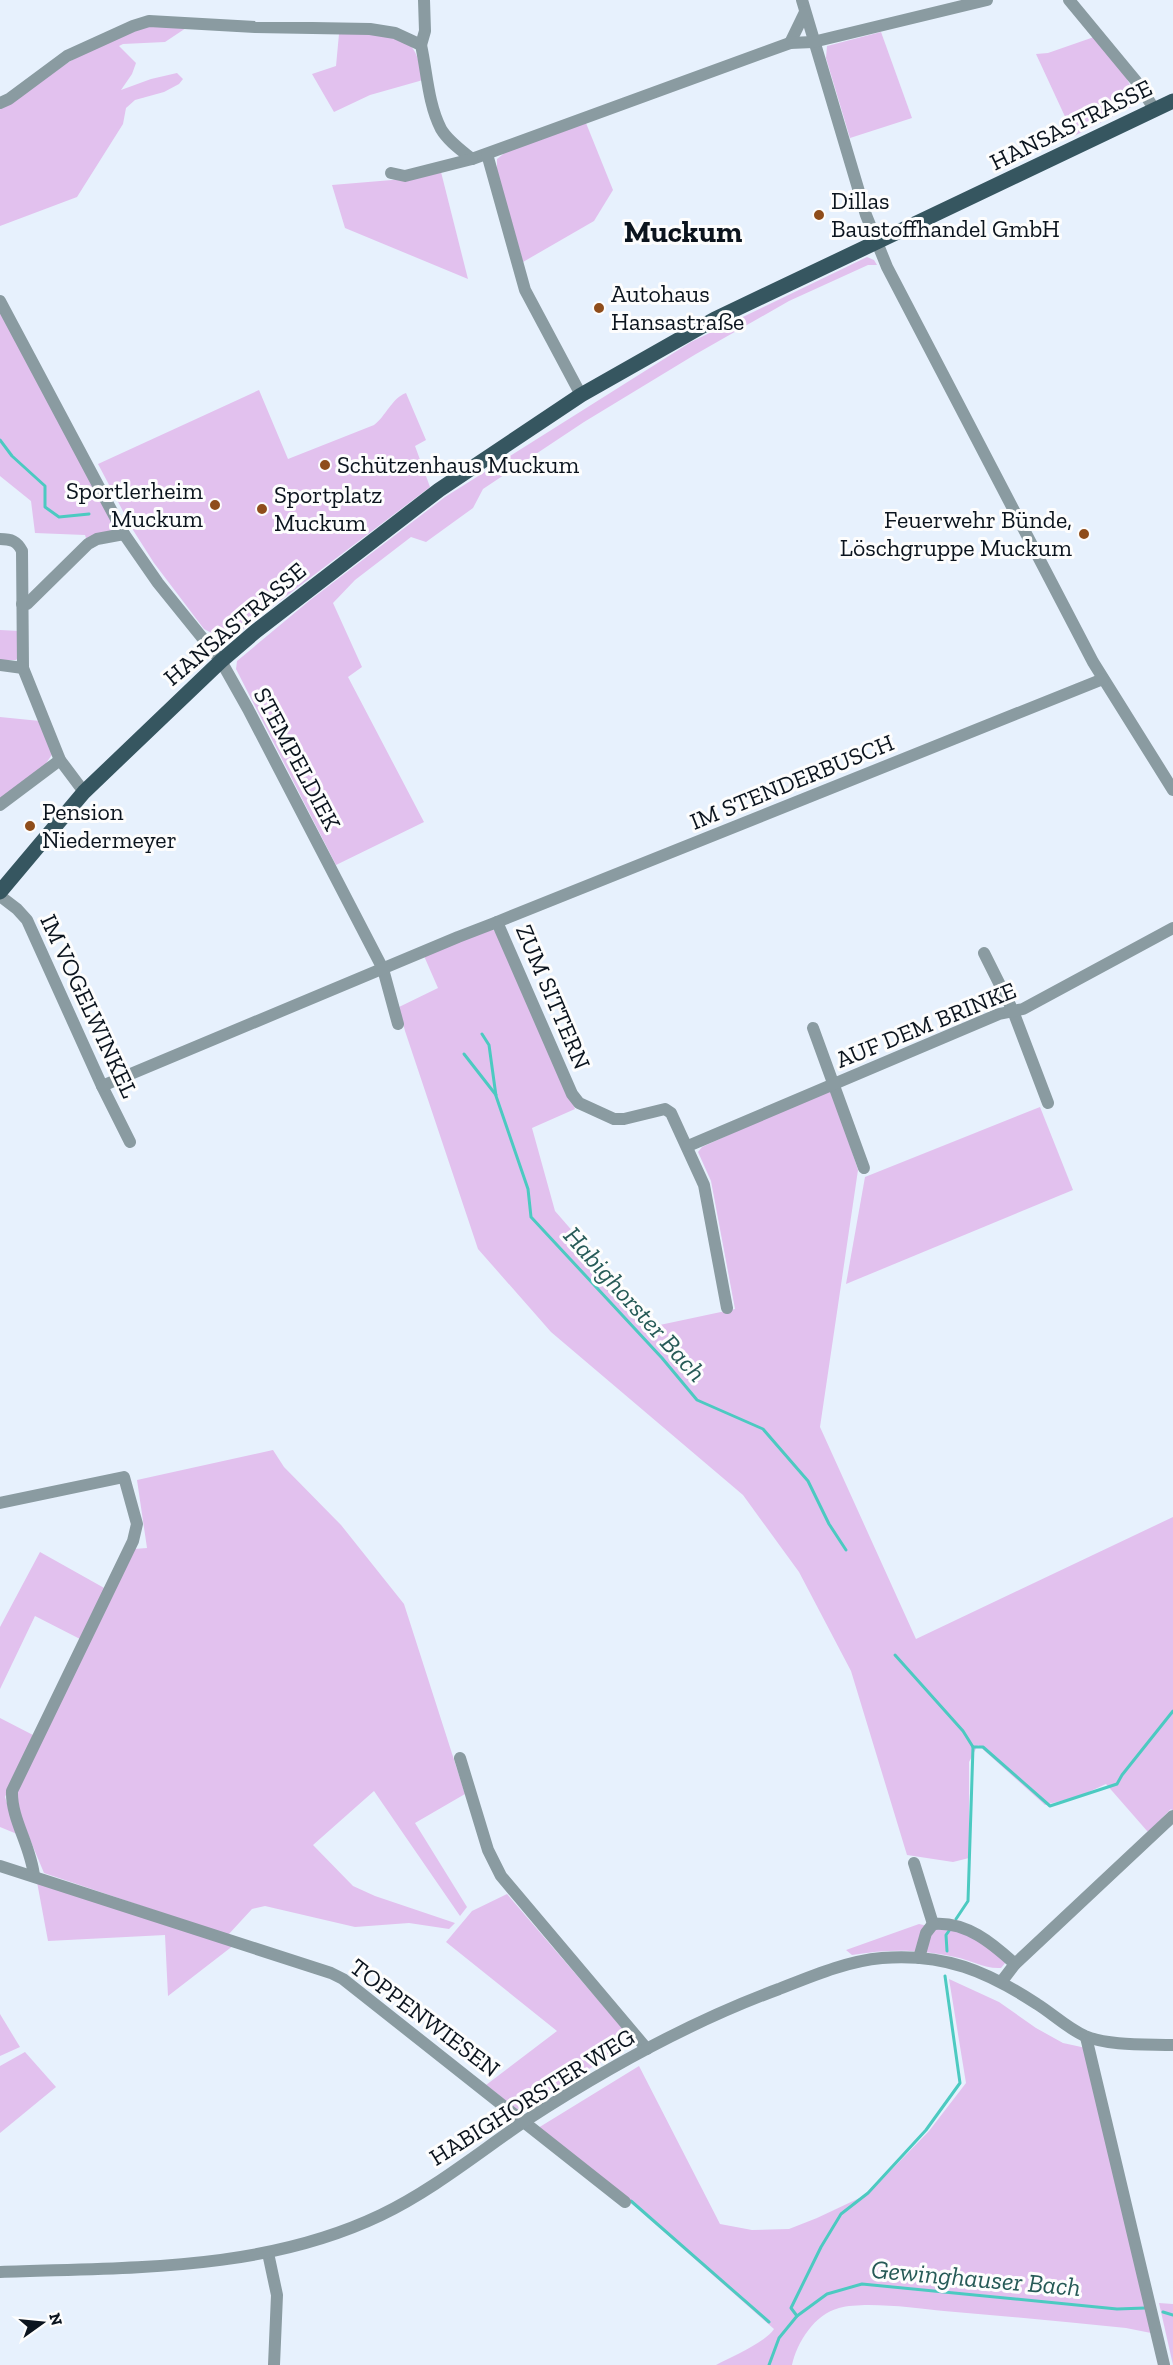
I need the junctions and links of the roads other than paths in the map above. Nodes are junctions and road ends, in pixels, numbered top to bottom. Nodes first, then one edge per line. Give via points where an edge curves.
1 (423, 0) edge
2 (987, 0) edge
3 (1068, 0) edge
4 (803, 6) edge
5 (813, 42) junction
6 (790, 43) junction
7 (421, 45) junction
8 (1173, 101) edge
9 (0, 103) edge
10 (1155, 110) junction
11 (487, 154) junction
12 (472, 159) junction
13 (391, 173) dead end
14 (877, 242) junction
15 (0, 301) edge
16 (581, 395) junction
17 (124, 534) junction
18 (0, 539) edge
19 (22, 604) junction
20 (221, 661) junction
21 (0, 665) edge
22 (23, 668) junction
23 (1103, 679) junction
24 (60, 760) junction
25 (1173, 790) edge
26 (84, 792) junction
27 (0, 805) edge
28 (0, 894) edge
29 (498, 922) junction
30 (1173, 928) edge
31 (984, 953) dead end
32 (383, 969) junction
33 (1013, 1011) junction
34 (398, 1024) dead end
35 (813, 1028) dead end
36 (834, 1084) junction
37 (102, 1086) junction
38 (1048, 1103) dead end
39 (130, 1142) dead end
40 (687, 1146) junction
41 (864, 1168) dead end
42 (727, 1308) dead end
43 (0, 1503) edge
44 (460, 1758) dead end
45 (1173, 1816) edge
46 (914, 1863) dead end
47 (0, 1866) edge
48 (34, 1876) junction
49 (933, 1924) junction
50 (919, 1958) junction
51 (1015, 1964) junction
52 (1002, 1981) junction
53 (1086, 2037) junction
54 (1173, 2045) edge
55 (647, 2049) junction
56 (524, 2122) junction
57 (624, 2202) dead end
58 (268, 2253) junction
59 (0, 2272) edge
60 (274, 2365) edge
61 (1164, 2365) edge

1 - 7 street via 425,31
2 - 5 street
3 - 10 street via 1136,81
4 - 5 street
4 - 6 street
5 - 6 street
5 - 14 street
6 - 11 street
7 - 9 street via 395,33 370,29 149,21 67,56
7 - 12 street via 442,130
8 - 10 main road, HANSASTRASSE
10 - 14 main road, HANSASTRASSE
11 - 12 street
11 - 16 street via 525,290
12 - 13 street via 405,177
14 - 16 main road, HANSASTRASSE via 715,319
14 - 23 street
15 - 17 street, STEMPELDIEK
16 - 20 main road, HANSASTRASSE via 438,490
17 - 19 street via 88,544 27,604
17 - 20 street, STEMPELDIEK
18 - 19 street via 18,543 22,551
19 - 22 street
20 - 26 main road, HANSASTRASSE
20 - 32 street, STEMPELDIEK
21 - 22 street
22 - 24 street
23 - 25 street
23 - 29 street, IM STENDERBUSCH
24 - 26 street
24 - 27 street
26 - 28 main road, HANSASTRASSE
28 - 37 street, IM VOGELWINKEL via 27,920
29 - 32 street, ZUM SITTERN
29 - 40 street, ZUM SITTERN via 579,1103 614,1119 665,1109 671,1113
30 - 33 street, AUF DEM BRINKE via 1043,999
31 - 33 street
32 - 34 street, STEMPELDIEK
32 - 37 street, ZUM SITTERN
33 - 36 street, AUF DEM BRINKE
33 - 38 street
35 - 36 street
36 - 40 street, AUF DEM BRINKE
36 - 41 street
37 - 39 street, IM VOGELWINKEL
40 - 42 street, ZUM SITTERN via 704,1185
43 - 48 street via 124,1477 137,1524 133,1541 12,1791
44 - 55 street via 488,1850 501,1876
45 - 51 street
46 - 49 street
47 - 48 street, TOPPENWIESEN
48 - 56 street, TOPPENWIESEN via 343,1979
49 - 50 street via 926,1933
49 - 51 street via 955,1924 986,1939
50 - 52 street, HABIGHORSTER WEG via 973,1968
50 - 55 street, HABIGHORSTER WEG via 868,1960 814,1976 722,2012
51 - 52 street
52 - 53 street, HABIGHORSTER WEG
53 - 54 street, HABIGHORSTER WEG
53 - 61 street
55 - 56 street, HABIGHORSTER WEG
56 - 57 street, TOPPENWIESEN
56 - 58 street, HABIGHORSTER WEG via 420,2194 382,2214 337,2234
58 - 59 street, HABIGHORSTER WEG via 202,2264
58 - 60 street via 277,2295

